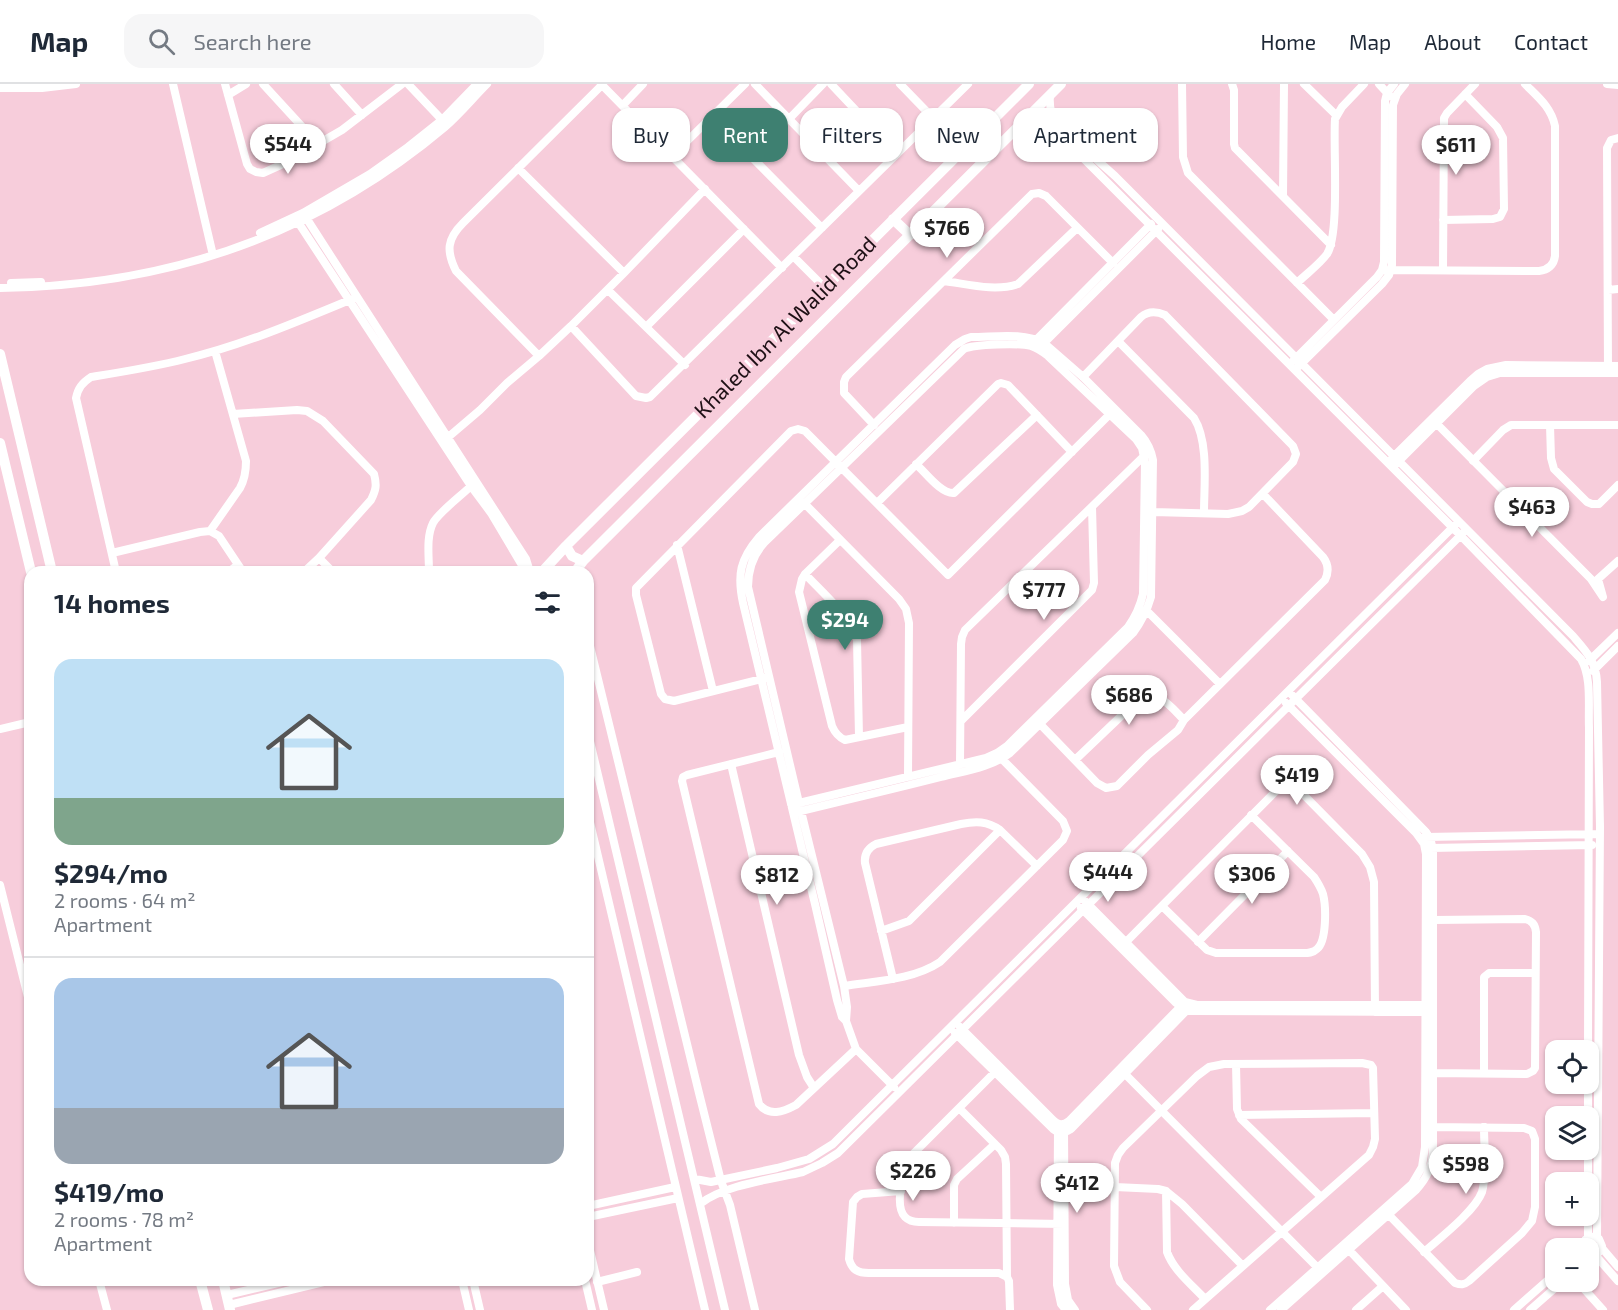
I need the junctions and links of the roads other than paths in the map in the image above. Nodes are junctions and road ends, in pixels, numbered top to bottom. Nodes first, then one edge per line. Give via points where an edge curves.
1 (76, 84) edge
2 (173, 84) edge
3 (225, 84) edge
4 (246, 84) edge
5 (263, 84) edge
6 (334, 84) edge
7 (402, 84) edge
8 (408, 84) edge
9 (477, 84) edge
10 (487, 84) edge
11 (602, 84) edge
12 (643, 84) edge
13 (745, 84) edge
14 (755, 84) edge
15 (823, 84) edge
16 (831, 84) edge
17 (900, 84) edge
18 (968, 84) edge
19 (1029, 84) edge
20 (1061, 84) edge
21 (1182, 84) edge
22 (1232, 84) edge
23 (1284, 84) edge
24 (1304, 84) edge
25 (1364, 84) edge
26 (1379, 84) edge
27 (1394, 84) edge
28 (1405, 84) edge
29 (1475, 84) edge
30 (1525, 84) edge
31 (1607, 84) edge
32 (1618, 85) edge
33 (0, 88) edge
34 (1387, 93) junction
35 (1465, 94) junction
36 (228, 95) junction
37 (1050, 95) junction
38 (1394, 100) junction
39 (622, 105) junction
40 (625, 108) edge
41 (721, 108) edge
42 (854, 108) edge
43 (923, 108) edge
44 (943, 108) edge
45 (1037, 108) edge
46 (362, 115) junction
47 (1336, 115) junction
48 (789, 119) junction
49 (444, 123) junction
50 (702, 127) edge
51 (1013, 132) edge
52 (915, 136) edge
53 (690, 138) edge
54 (1618, 138) edge
55 (318, 144) junction
56 (903, 148) edge
57 (678, 162) edge
58 (757, 162) edge
59 (889, 162) edge
60 (1086, 162) edge
61 (518, 168) junction
62 (705, 189) junction
63 (859, 191) junction
64 (1283, 196) junction
65 (305, 216) junction
66 (893, 219) junction
67 (297, 220) junction
68 (1443, 220) junction
69 (1160, 222) junction
70 (822, 228) junction
71 (1077, 228) junction
72 (1153, 228) junction
73 (744, 229) junction
74 (910, 235) junction
75 (1331, 245) junction
76 (212, 251) junction
77 (794, 257) junction
78 (1113, 263) junction
79 (782, 268) junction
80 (1386, 270) junction
81 (1443, 270) junction
82 (624, 273) junction
83 (944, 280) junction
84 (0, 283) edge
85 (1297, 283) junction
86 (824, 287) junction
87 (0, 288) edge
88 (608, 290) junction
89 (1608, 290) junction
90 (1618, 290) edge
91 (353, 299) junction
92 (1334, 320) junction
93 (571, 326) junction
94 (646, 327) junction
95 (1118, 341) junction
96 (1038, 344) junction
97 (215, 351) junction
98 (0, 354) edge
99 (538, 356) junction
100 (1295, 364) junction
101 (685, 365) junction
102 (1618, 366) edge
103 (1608, 369) junction
104 (1618, 373) edge
105 (1083, 377) junction
106 (1112, 412) junction
107 (233, 414) junction
108 (1037, 415) junction
109 (1434, 421) junction
110 (1618, 424) edge
111 (874, 425) junction
112 (1550, 425) junction
113 (446, 440) junction
114 (865, 440) junction
115 (0, 442) edge
116 (1072, 452) junction
117 (1144, 455) junction
118 (1396, 459) junction
119 (1473, 461) junction
120 (839, 464) junction
121 (916, 464) junction
122 (1390, 466) junction
123 (1618, 485) edge
124 (471, 486) junction
125 (1263, 494) junction
126 (804, 503) junction
127 (877, 503) junction
128 (1092, 507) junction
129 (1153, 512) junction
130 (1204, 513) junction
131 (1455, 524) junction
132 (210, 531) junction
133 (1463, 532) junction
134 (840, 540) junction
135 (677, 545) junction
136 (566, 546) junction
137 (1430, 550) junction
138 (112, 553) junction
139 (319, 558) junction
140 (1437, 558) junction
141 (583, 561) junction
142 (1618, 561) edge
143 (1148, 563) junction
144 (30, 566) edge
145 (51, 566) edge
146 (115, 566) edge
147 (239, 566) edge
148 (310, 566) edge
149 (327, 566) edge
150 (429, 566) edge
151 (524, 566) edge
152 (527, 566) edge
153 (548, 566) edge
154 (579, 566) edge
155 (805, 574) junction
156 (1147, 611) junction
157 (1618, 633) edge
158 (1618, 646) edge
159 (1592, 659) junction
160 (594, 662) edge
161 (1585, 666) junction
162 (1596, 668) junction
163 (1588, 676) junction
164 (765, 678) junction
165 (1220, 684) junction
166 (713, 691) junction
167 (1288, 691) junction
168 (1281, 698) junction
169 (1295, 699) junction
170 (1288, 705) junction
171 (1184, 720) junction
172 (961, 721) junction
173 (24, 723) edge
174 (1040, 724) junction
175 (908, 727) junction
176 (1598, 727) junction
177 (1589, 728) junction
178 (0, 729) edge
179 (859, 737) junction
180 (779, 752) junction
181 (1000, 756) junction
182 (594, 758) edge
183 (1075, 760) junction
184 (731, 764) junction
185 (960, 764) junction
186 (908, 776) junction
187 (1188, 791) junction
188 (1195, 798) junction
189 (796, 807) junction
190 (1251, 815) junction
191 (1000, 830) junction
192 (1600, 834) junction
193 (1588, 835) junction
194 (1420, 837) junction
195 (1429, 837) junction
196 (594, 840) edge
197 (1600, 844) junction
198 (1588, 845) junction
199 (1429, 848) junction
200 (1288, 851) junction
201 (1037, 866) junction
202 (0, 885) edge
203 (1078, 900) junction
204 (2, 904) edge
205 (1161, 906) junction
206 (1086, 907) junction
207 (1588, 916) junction
208 (1600, 916) junction
209 (1434, 920) junction
210 (881, 931) junction
211 (1041, 937) junction
212 (1198, 942) junction
213 (1048, 944) junction
214 (1126, 946) junction
215 (1535, 972) junction
216 (893, 979) junction
217 (24, 983) edge
218 (844, 986) junction
219 (1186, 1006) junction
220 (1375, 1008) junction
221 (1430, 1009) junction
222 (846, 1021) junction
223 (953, 1025) junction
224 (960, 1032) junction
225 (1588, 1040) edge
226 (856, 1049) junction
227 (1236, 1064) junction
228 (995, 1072) junction
229 (1433, 1073) junction
230 (1484, 1073) junction
231 (1125, 1074) junction
232 (892, 1085) junction
233 (814, 1088) junction
234 (899, 1092) junction
235 (1588, 1094) edge
236 (1588, 1106) edge
237 (1599, 1106) edge
238 (959, 1108) junction
239 (1161, 1110) junction
240 (1374, 1113) junction
241 (1239, 1115) junction
242 (1429, 1127) junction
243 (1484, 1127) junction
244 (1061, 1129) junction
245 (994, 1144) junction
246 (1588, 1160) edge
247 (1598, 1160) edge
248 (1588, 1164) junction
249 (1598, 1164) junction
250 (777, 1168) junction
251 (1588, 1172) edge
252 (780, 1177) junction
253 (694, 1179) junction
254 (721, 1181) junction
255 (675, 1187) junction
256 (1115, 1187) junction
257 (725, 1190) junction
258 (901, 1191) junction
259 (1166, 1191) junction
260 (1321, 1197) junction
261 (678, 1198) junction
262 (700, 1204) junction
263 (594, 1205) edge
264 (1386, 1212) junction
265 (594, 1216) edge
266 (954, 1223) junction
267 (1007, 1223) junction
268 (1060, 1224) junction
269 (1588, 1226) edge
270 (1282, 1231) junction
271 (1588, 1237) joint
272 (1597, 1237) junction
273 (1602, 1248) junction
274 (1349, 1250) junction
275 (1599, 1251) edge
276 (1424, 1252) junction
277 (1599, 1263) edge
278 (1243, 1266) junction
279 (1618, 1267) edge
280 (1318, 1268) junction
281 (594, 1269) edge
282 (637, 1272) dead end
283 (1007, 1277) junction
284 (1618, 1281) edge
285 (597, 1282) junction
286 (1545, 1283) edge
287 (100, 1286) edge
288 (202, 1286) edge
289 (225, 1286) edge
290 (275, 1286) edge
291 (305, 1286) edge
292 (463, 1286) edge
293 (474, 1286) edge
294 (586, 1286) edge
295 (1383, 1286) junction
296 (1550, 1292) edge
297 (1587, 1292) edge
298 (1205, 1299) junction
299 (601, 1300) junction
300 (229, 1303) edge
301 (591, 1306) edge
302 (106, 1310) edge
303 (208, 1310) edge
304 (469, 1310) edge
305 (480, 1310) edge
306 (604, 1310) edge
307 (705, 1310) edge
308 (725, 1310) edge
309 (755, 1310) edge
310 (1010, 1310) edge
311 (1066, 1310) edge
312 (1075, 1310) edge
313 (1147, 1310) edge
314 (1193, 1310) edge
315 (1270, 1310) edge
316 (1281, 1310) edge
317 (1356, 1310) edge
318 (1406, 1310) edge
319 (1514, 1310) edge
320 (1530, 1310) edge
321 (1603, 1310) edge

1 - 33 street
2 - 76 street
3 - 36 street
4 - 36 street
5 - 55 street
6 - 46 street
7 - 46 street
8 - 49 street
9 - 49 street
10 - 49 street
11 - 39 street
11 - 61 street
12 - 39 street
13 - 41 street
14 - 48 street
15 - 48 street
16 - 42 street
17 - 43 street
18 - 44 street
19 - 66 street, Khaled Ibn Al Walid Road
20 - 37 street, Khaled Ibn Al Walid Road
21 - 85 street via 1183,157 1188,173
22 - 64 street via 1233,144
23 - 64 street
24 - 47 street
25 - 47 street
26 - 34 street
27 - 34 street
28 - 38 street
29 - 35 street
30 - 81 street via 1546,106 1555,126 1553,264 1539,271
31 - 32 street
34 - 38 street
34 - 80 street
35 - 68 street via 1444,118
35 - 68 street via 1503,138 1504,210 1493,219
36 - 55 street via 250,169 263,173
37 - 45 street, Khaled Ibn Al Walid Road
37 - 69 street via 1050,108 1059,126
38 - 80 street via 1392,232
39 - 40 street
46 - 55 street
47 - 75 street
48 - 63 street
49 - 65 street via 379,175
50 - 53 street
51 - 74 street, Khaled Ibn Al Walid Road
52 - 56 street
54 - 89 street via 1611,140 1608,148
57 - 62 street
58 - 70 street
59 - 63 street
60 - 72 street
61 - 82 street
61 - 99 street via 454,232 449,245 450,259 456,271
62 - 73 street
62 - 82 street
63 - 70 street
64 - 75 street
65 - 67 street
65 - 91 street
66 - 74 street
66 - 86 street, Khaled Ibn Al Walid Road
67 - 76 street
67 - 87 street via 238,248 177,266 63,285
67 - 91 street
68 - 81 street
69 - 72 street
69 - 100 street
70 - 77 street
71 - 78 street
71 - 83 street via 1018,284 995,287
71 - 83 street via 1046,196 1032,194
72 - 78 street
72 - 96 street
72 - 100 street
73 - 79 street
73 - 94 street
74 - 141 street, Khaled Ibn Al Walid Road
75 - 85 street
76 - 84 street via 116,274
77 - 79 street
77 - 86 street
78 - 96 street
79 - 101 street
80 - 81 street
80 - 92 street
80 - 100 street via 1382,284
82 - 88 street
83 - 111 street via 846,377 844,393
85 - 92 street
86 - 136 street, Khaled Ibn Al Walid Road
88 - 93 street
88 - 94 street
89 - 90 street
89 - 103 street
91 - 97 street
91 - 113 street
92 - 100 street
93 - 99 street
93 - 101 street via 641,398 654,395
94 - 101 street
95 - 105 street
95 - 125 street via 1145,314 1165,315 1293,446 1293,462
95 - 130 street via 1198,424 1204,442
96 - 105 street
96 - 106 street
96 - 111 street via 1025,337 971,337 960,341
96 - 114 street via 975,345 964,349
97 - 107 street
97 - 138 street via 91,377 79,387 76,398
98 - 145 street
99 - 113 street
100 - 118 street
100 - 122 street
102 - 103 street
103 - 104 street
103 - 109 street via 1497,366 1478,374
105 - 106 street
106 - 116 street
106 - 117 street via 1136,439
106 - 129 street via 1141,435 1151,451
107 - 132 street via 246,461 245,475
107 - 139 street via 307,411 323,421 374,474 376,490 371,500
108 - 116 street
108 - 121 street via 954,493 944,491
108 - 121 street via 1008,385 998,384
109 - 118 street
109 - 119 street
110 - 112 street
111 - 114 street
112 - 119 street via 1507,427
112 - 123 street via 1554,469 1587,502 1599,504
113 - 124 street
113 - 152 street
114 - 120 street
115 - 144 street
116 - 127 street via 948,575
117 - 128 street
117 - 143 street
118 - 122 street
118 - 131 street
119 - 142 street via 1591,579 1603,597 1598,579
120 - 126 street
120 - 127 street
120 - 135 street via 805,431 791,431
120 - 164 street via 759,537 743,561 740,589
121 - 127 street
122 - 131 street
124 - 150 street via 431,526
124 - 151 street
125 - 130 street via 1235,514
125 - 165 street via 1323,557 1328,566 1327,576
126 - 134 street
126 - 164 street via 757,551 748,576
128 - 172 street via 965,630
128 - 172 street via 1092,590
129 - 130 street
129 - 143 street
131 - 133 street
131 - 137 street
132 - 138 street
132 - 147 street via 219,536
133 - 140 street
133 - 159 street
133 - 161 street
134 - 155 street
134 - 175 street via 899,599 908,615
135 - 166 street
135 - 166 street via 636,588 650,653 661,694 667,701
136 - 141 street via 572,556
136 - 153 street, Khaled Ibn Al Walid Road
137 - 140 street
137 - 167 street
138 - 146 street
139 - 148 street
139 - 149 street
140 - 169 street
141 - 154 street, Khaled Ibn Al Walid Road
143 - 156 street via 1151,597
143 - 181 street via 1140,608 1128,627
155 - 179 street via 849,621 858,640
155 - 179 street via 799,592 832,726 845,740
156 - 165 street
156 - 174 street via 1131,635
157 - 159 street
158 - 162 street
159 - 161 street
159 - 162 street
160 - 254 street
161 - 163 street
162 - 163 street
162 - 176 street
163 - 177 street
164 - 166 street
164 - 180 street
164 - 189 street
165 - 171 street
167 - 168 street
167 - 169 street
168 - 170 street
168 - 187 street
169 - 170 street
169 - 195 street
170 - 188 street
170 - 194 street
171 - 183 street via 1161,697 1144,696
171 - 183 street via 1178,730 1113,788 1102,786
172 - 185 street
173 - 178 street
174 - 181 street
174 - 183 street
175 - 179 street
175 - 186 street
176 - 177 street
176 - 192 street
177 - 193 street
180 - 184 street
180 - 189 street
181 - 185 street
181 - 189 street via 980,768
181 - 201 street via 1066,826 1063,840
182 - 253 street
184 - 233 street via 799,1055
184 - 233 street via 687,775 682,781 757,1098 767,1111 783,1111
185 - 186 street
186 - 189 street
187 - 188 street
187 - 203 street
188 - 206 street
189 - 218 street
189 - 222 street via 837,1000
190 - 200 street
190 - 205 street
190 - 220 street via 1283,784 1295,786 1367,861 1374,882
191 - 201 street
191 - 210 street via 913,918
191 - 210 street via 973,821 869,848 865,859
192 - 193 street
192 - 197 street
193 - 195 street
193 - 198 street
194 - 195 street
194 - 199 street
195 - 199 street
196 - 255 street
197 - 198 street
197 - 208 street
198 - 199 street
198 - 207 street
199 - 209 street
199 - 221 street
200 - 212 street
200 - 212 street via 1314,877 1323,894 1324,936 1318,949 1311,953 1216,953
201 - 216 street via 940,963 926,971
202 - 204 street
203 - 206 street
203 - 211 street
204 - 217 street
205 - 212 street
205 - 214 street
206 - 213 street
206 - 214 street
207 - 208 street
207 - 225 street
208 - 237 street
209 - 215 street via 1530,920 1535,927
209 - 221 street
210 - 216 street
211 - 213 street
211 - 223 street
213 - 224 street
214 - 219 street
215 - 230 street via 1489,973 1484,977
215 - 230 street via 1535,1068 1527,1074
216 - 218 street
218 - 222 street
219 - 220 street via 1193,1011
219 - 231 street
219 - 244 street
220 - 221 street
221 - 229 street
221 - 242 street
222 - 226 street
223 - 224 street
223 - 232 street
224 - 228 street
224 - 234 street
224 - 244 street
226 - 232 street
226 - 233 street
227 - 239 street via 1216,1065 1203,1071
227 - 240 street via 1371,1065
227 - 241 street
228 - 238 street
228 - 244 street
229 - 230 street
229 - 242 street
231 - 239 street
231 - 244 street via 1071,1129
232 - 234 street
232 - 250 street via 825,1150
234 - 252 street via 827,1161
235 - 236 street
238 - 245 street
238 - 258 street via 911,1156 903,1171
239 - 256 street via 1118,1155
239 - 270 street
240 - 241 street
240 - 260 street via 1375,1139 1369,1155
241 - 260 street
242 - 243 street
242 - 264 street via 1429,1173 1416,1190
243 - 276 street via 1482,1192 1469,1211
243 - 276 street via 1532,1131 1532,1221 1465,1284 1455,1283
244 - 268 street
245 - 266 street via 957,1179
245 - 267 street via 1006,1164
246 - 248 street
247 - 249 street
248 - 249 street
248 - 251 street
249 - 272 street
250 - 252 street
250 - 254 street
252 - 257 street
253 - 254 street
253 - 262 street
254 - 257 street
255 - 261 street
255 - 263 street
256 - 259 street
256 - 313 street via 1116,1274
257 - 262 street
257 - 309 street
258 - 266 street via 901,1211 911,1221
258 - 283 street via 862,1194 853,1202 849,1259 856,1271 999,1273
259 - 278 street
259 - 298 street via 1170,1261
260 - 270 street
261 - 265 street
261 - 307 street
262 - 308 street
264 - 274 street
264 - 276 street
264 - 280 street
266 - 267 street
267 - 268 street
267 - 283 street
268 - 311 street via 1057,1285
268 - 312 street via 1065,1293
269 - 271 street
270 - 278 street
270 - 280 street
271 - 272 street
272 - 273 street
273 - 275 street
273 - 279 street
274 - 295 street
274 - 316 street
277 - 284 street
278 - 298 street
280 - 315 street
281 - 285 street
282 - 285 street
283 - 310 street
285 - 299 street
286 - 319 street
287 - 302 street
288 - 303 street
289 - 300 street
290 - 300 street
291 - 300 street
292 - 304 street
293 - 305 street
294 - 301 street
295 - 317 street
295 - 318 street
296 - 320 street
297 - 321 street
298 - 314 street
299 - 301 street
299 - 306 street

